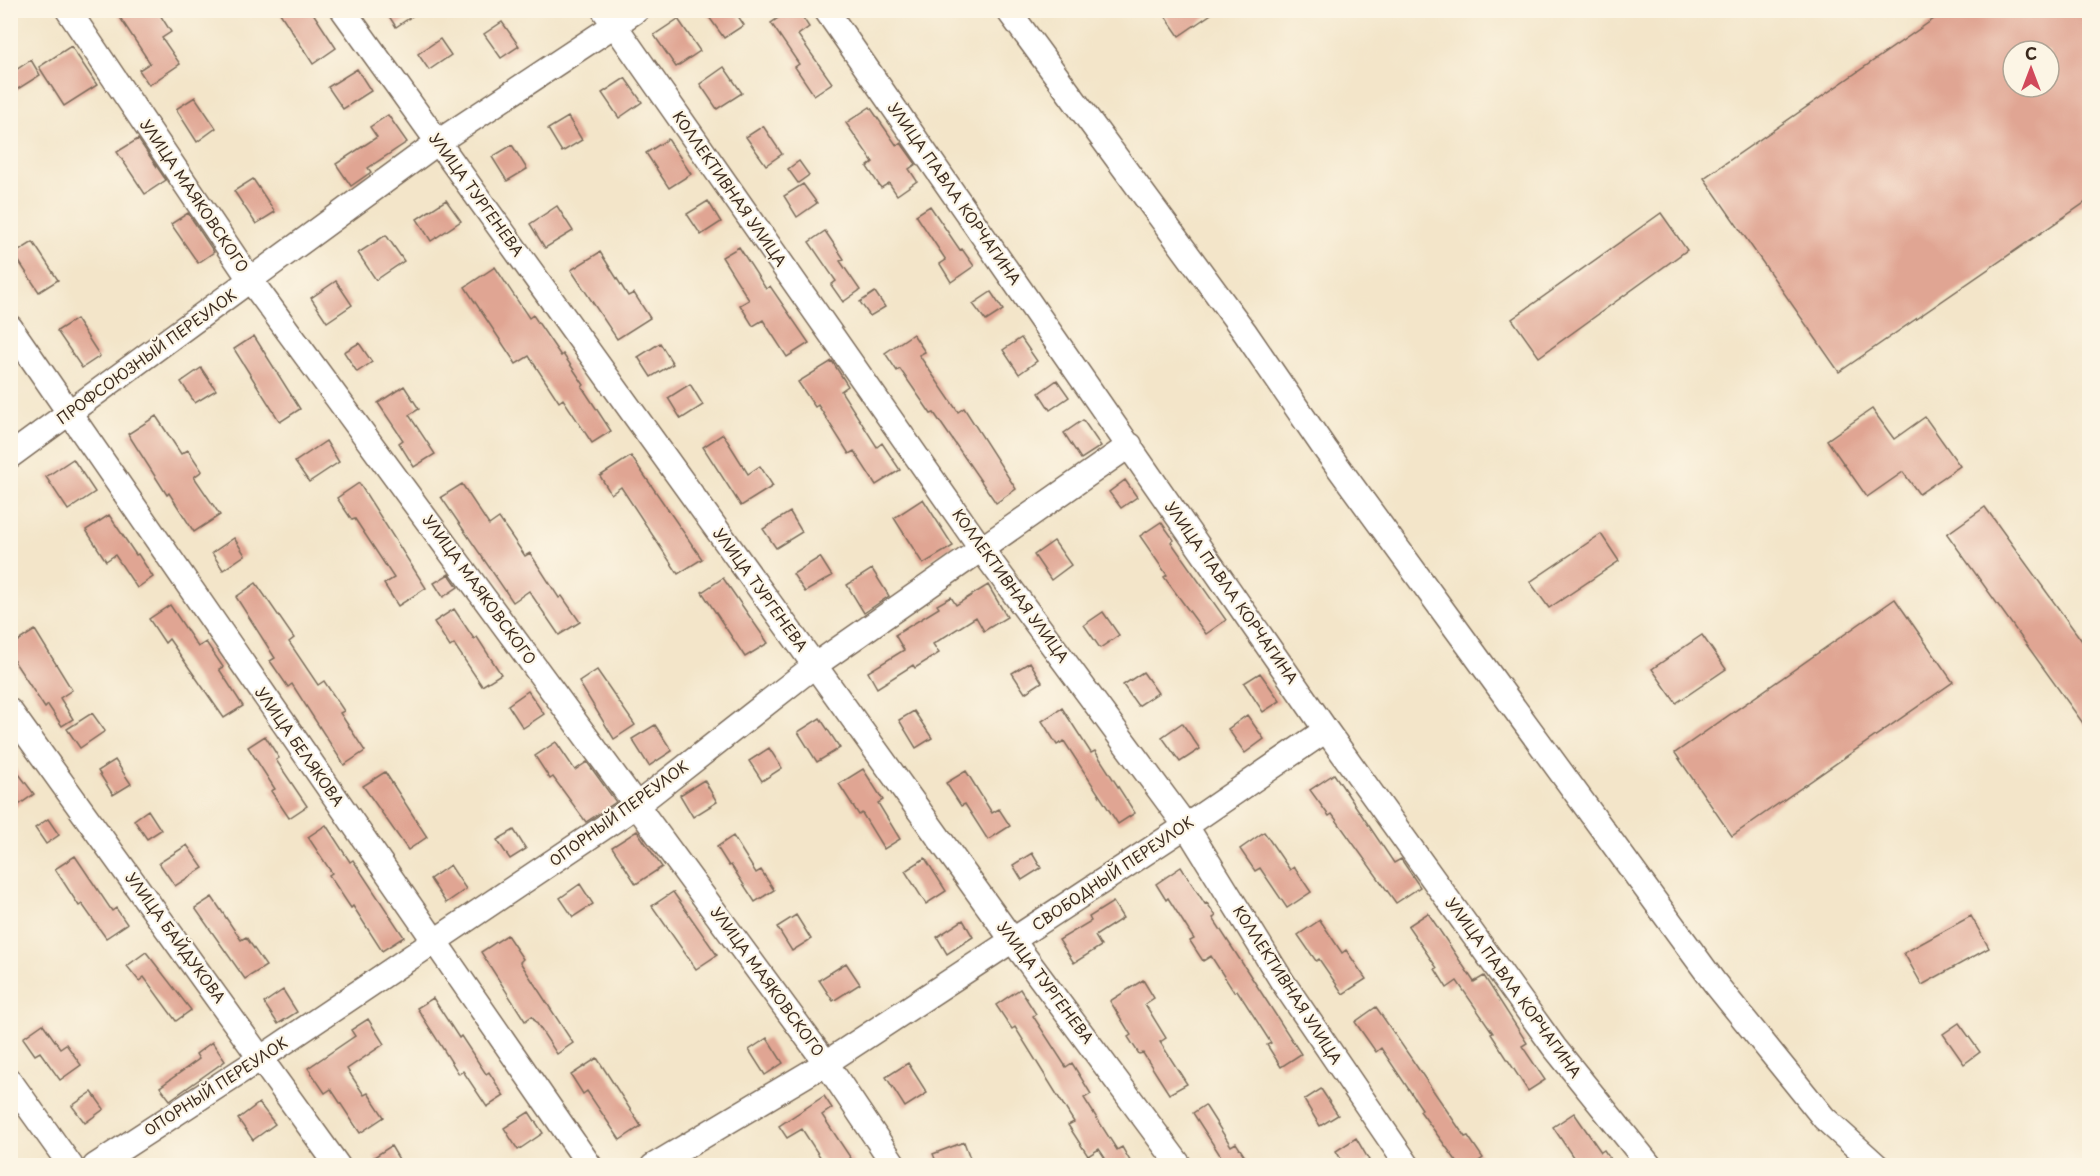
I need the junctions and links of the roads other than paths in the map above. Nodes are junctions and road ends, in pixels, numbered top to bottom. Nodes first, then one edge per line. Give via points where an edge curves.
1 (68, 10) edge
2 (343, 10) edge
3 (637, 10) edge
4 (826, 10) edge
5 (1008, 10) edge
6 (609, 18) edge
7 (438, 142) junction
8 (251, 281) junction
9 (10, 327) edge
10 (70, 414) junction
11 (1130, 445) junction
12 (10, 456) edge
13 (982, 550) junction
14 (814, 666) junction
15 (10, 711) edge
16 (1326, 730) junction
17 (637, 805) junction
18 (1186, 826) junction
19 (1013, 941) junction
20 (433, 942) junction
21 (261, 1058) junction
22 (826, 1063) junction
23 (10, 1081) edge
24 (71, 1166) edge
25 (95, 1166) edge
26 (338, 1166) edge
27 (590, 1166) edge
28 (653, 1166) edge
29 (896, 1166) edge
30 (1180, 1166) edge
31 (1408, 1166) edge
32 (1650, 1166) edge
33 (1877, 1166) edge

1 - 8 street, УЛИЦА МАЯКОВСКОГО
2 - 7 street, УЛИЦА ТУРГЕНЕВА
3 - 6 street, ПРОФСОЮЗНЫЙ ПЕРЕУЛОК
4 - 11 street, УЛИЦА ПАВЛА КОРЧАГИНА
5 - 33 street via 1714,982 1824,1118
6 - 7 street, ПРОФСОЮЗНЫЙ ПЕРЕУЛОК
6 - 13 street, КОЛЛЕКТИВНАЯ УЛИЦА
7 - 8 street, ПРОФСОЮЗНЫЙ ПЕРЕУЛОК
7 - 14 street, УЛИЦА ТУРГЕНЕВА
8 - 10 street, ПРОФСОЮЗНЫЙ ПЕРЕУЛОК
8 - 17 street, УЛИЦА МАЯКОВСКОГО
9 - 10 street, УЛИЦА БЕЛЯКОВА
10 - 12 street, ПРОФСОЮЗНЫЙ ПЕРЕУЛОК
10 - 20 street, УЛИЦА БЕЛЯКОВА
11 - 13 street, ОПОРНЫЙ ПЕРЕУЛОК
11 - 16 street, УЛИЦА ПАВЛА КОРЧАГИНА
13 - 14 street, ОПОРНЫЙ ПЕРЕУЛОК
13 - 18 street, КОЛЛЕКТИВНАЯ УЛИЦА
14 - 17 street, ОПОРНЫЙ ПЕРЕУЛОК
14 - 19 street, УЛИЦА ТУРГЕНЕВА
15 - 21 street, УЛИЦА БАЙДУКОВА
16 - 18 street, СВОБОДНЫЙ ПЕРЕУЛОК
16 - 32 street, УЛИЦА ПАВЛА КОРЧАГИНА via 1554,1047
17 - 20 street, ОПОРНЫЙ ПЕРЕУЛОК
17 - 22 street, УЛИЦА МАЯКОВСКОГО
18 - 19 street, СВОБОДНЫЙ ПЕРЕУЛОК
18 - 31 street, КОЛЛЕКТИВНАЯ УЛИЦА via 1282,981
19 - 22 street, СВОБОДНЫЙ ПЕРЕУЛОК
19 - 30 street, УЛИЦА ТУРГЕНЕВА
20 - 21 street, ОПОРНЫЙ ПЕРЕУЛОК
20 - 27 street, УЛИЦА БЕЛЯКОВА
21 - 25 street, ОПОРНЫЙ ПЕРЕУЛОК
21 - 26 street, УЛИЦА БАЙДУКОВА
22 - 28 street, СВОБОДНЫЙ ПЕРЕУЛОК
22 - 29 street, УЛИЦА МАЯКОВСКОГО
23 - 24 street

